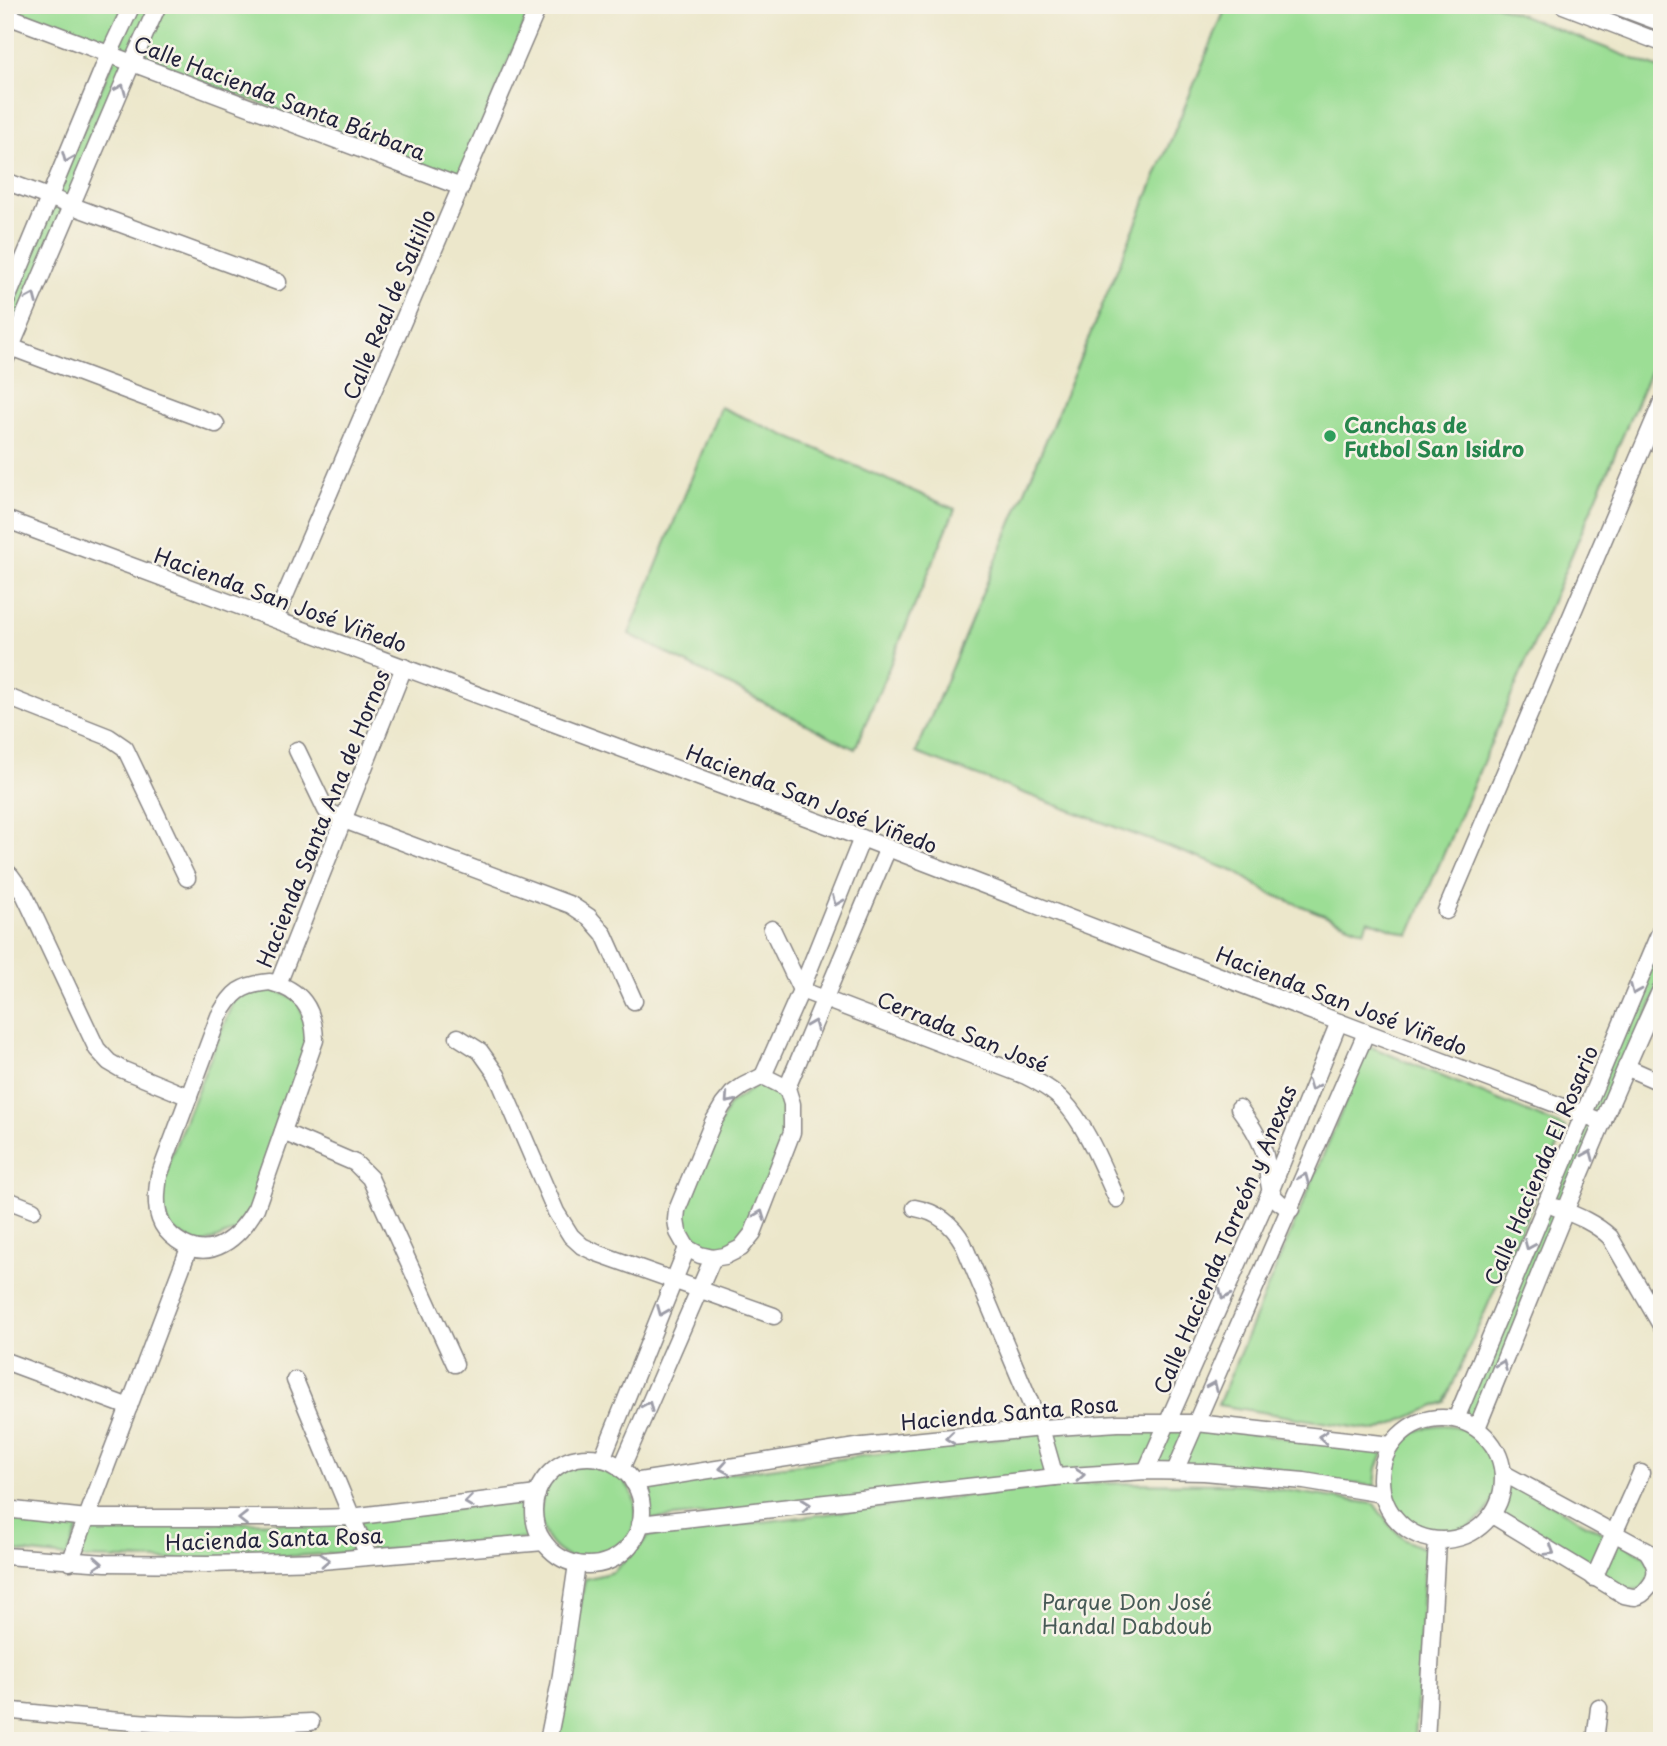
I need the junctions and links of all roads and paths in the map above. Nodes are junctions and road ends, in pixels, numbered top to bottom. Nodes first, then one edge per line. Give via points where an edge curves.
1 (132, 5) edge
2 (158, 5) edge
3 (538, 5) edge
4 (1563, 5) edge
5 (1614, 5) edge
6 (1634, 13) junction
7 (5, 15) edge
8 (1662, 23) edge
9 (1628, 30) junction
10 (1662, 43) edge
11 (109, 54) junction
12 (132, 63) junction
13 (5, 181) edge
14 (461, 187) junction
15 (51, 198) junction
16 (72, 205) junction
17 (278, 282) dead end
18 (5, 304) edge
19 (7, 351) edge
20 (1662, 401) edge
21 (216, 425) dead end
22 (5, 519) edge
23 (275, 619) junction
24 (404, 667) junction
25 (5, 696) edge
26 (297, 750) dead end
27 (344, 820) junction
28 (862, 838) junction
29 (888, 848) junction
30 (5, 870) edge
31 (187, 878) dead end
32 (1446, 911) dead end
33 (1662, 927) edge
34 (772, 929) dead end
35 (278, 985) junction
36 (1662, 987) edge
37 (801, 990) junction
38 (824, 999) junction
39 (634, 1001) dead end
40 (1339, 1022) junction
41 (1366, 1033) junction
42 (458, 1037) dead end
43 (1626, 1066) junction
44 (763, 1076) junction
45 (1662, 1083) edge
46 (788, 1088) junction
47 (189, 1097) junction
48 (1239, 1108) dead end
49 (1583, 1114) junction
50 (1603, 1122) junction
51 (283, 1132) junction
52 (1270, 1192) junction
53 (5, 1199) edge
54 (1117, 1199) dead end
55 (1546, 1204) junction
56 (915, 1208) dead end
57 (1291, 1209) junction
58 (33, 1210) dead end
59 (1565, 1211) junction
60 (189, 1248) junction
61 (687, 1248) junction
62 (713, 1258) junction
63 (674, 1281) junction
64 (699, 1290) junction
65 (774, 1316) dead end
66 (1662, 1327) edge
67 (5, 1361) edge
68 (455, 1364) dead end
69 (295, 1380) dead end
70 (128, 1407) junction
71 (1456, 1419) junction
72 (1168, 1422) junction
73 (1197, 1423) junction
74 (1041, 1428) junction
75 (1477, 1428) junction
76 (1391, 1445) junction
77 (602, 1460) junction
78 (621, 1469) junction
79 (1146, 1471) junction
80 (1175, 1471) junction
81 (1503, 1473) junction
82 (1641, 1473) dead end
83 (1055, 1477) junction
84 (633, 1482) junction
85 (537, 1494) junction
86 (1382, 1494) junction
87 (5, 1509) edge
88 (1492, 1515) junction
89 (351, 1517) junction
90 (87, 1518) junction
91 (640, 1524) junction
92 (1614, 1533) junction
93 (1437, 1541) junction
94 (544, 1542) junction
95 (5, 1556) edge
96 (368, 1556) junction
97 (70, 1562) junction
98 (578, 1564) junction
99 (1594, 1578) junction
100 (1599, 1708) dead end
101 (5, 1710) edge
102 (311, 1722) dead end
103 (548, 1741) edge
104 (1426, 1741) edge
105 (1595, 1741) edge

1 - 11 street
2 - 12 street
3 - 14 street, Calle Real de Saltillo
4 - 9 street
5 - 6 street
6 - 8 street
6 - 9 street
7 - 11 street, Calle Hacienda Santa Bárbara
9 - 10 street
11 - 12 street, Calle Hacienda Santa Bárbara
11 -> 15 street
12 - 14 street, Calle Hacienda Santa Bárbara
16 -> 12 street
13 - 15 street
14 - 23 street, Calle Real de Saltillo
15 - 16 street
15 - 18 street
16 - 17 street
19 -> 16 street
19 - 21 street
20 - 32 street
22 - 23 street, Hacienda San José Viñedo
23 - 24 street, Hacienda San José Viñedo
24 - 27 street, Hacienda Santa Ana de Hornos
24 - 28 street, Hacienda San José Viñedo
25 - 31 street via 109,737 125,748
26 - 27 street via 326,810
27 - 35 street, Hacienda Santa Ana de Hornos
27 - 39 street via 571,905 604,934
28 - 29 street, Hacienda San José Viñedo
28 -> 37 street
29 - 38 street
29 - 40 street, Hacienda San José Viñedo
30 - 47 street via 23,894 97,1049 121,1069
33 -> 49 street, Calle Hacienda El Rosario
34 - 37 street
35 - 47 street via 258,983 230,997
35 - 51 street via 300,997 311,1012 315,1040
36 - 43 street, Calle Hacienda El Rosario
37 - 38 street, Cerrada San José
37 - 44 street
46 -> 38 street
38 - 54 street, Cerrada San José via 1047,1087 1075,1116
40 - 41 street, Hacienda San José Viñedo
40 -> 52 street, Calle Hacienda Torreón y Anexas
41 - 49 street, Hacienda San José Viñedo
57 -> 41 street
42 - 63 street via 480,1051 497,1076 570,1236 597,1253
43 - 45 street
43 - 50 street, Calle Hacienda El Rosario
44 - 46 street
44 -> 61 street via 732,1094 713,1122 677,1210 678,1232
62 -> 46 street via 741,1248 753,1233 792,1132
47 - 60 street via 156,1196 160,1220
48 - 52 street via 1265,1154
49 - 50 street, Hacienda San José Viñedo
49 - 55 street, Calle Hacienda El Rosario
59 -> 50 street, Calle Hacienda El Rosario
51 - 60 street via 248,1222 216,1247
51 - 68 street via 355,1163 370,1178
52 - 57 street
52 -> 72 street, Calle Hacienda Torreón y Anexas
53 - 58 street
55 - 59 street
55 -> 71 street, Calle Hacienda El Rosario
56 - 74 street via 936,1214 958,1233
73 -> 57 street
59 - 66 street via 1610,1237
75 -> 59 street, Calle Hacienda El Rosario
60 - 70 street
61 - 62 street
61 - 63 street
62 - 64 street
63 - 64 street
63 -> 77 street
64 - 65 street
78 -> 64 street
67 - 70 street
69 - 89 street
70 - 90 street
71 - 75 street
71 - 76 street via 1419,1422 1400,1433
72 - 73 street, Hacienda Santa Rosa
72 - 74 street, Hacienda Santa Rosa
72 - 79 street, Calle Hacienda Torreón y Anexas
76 -> 73 street, Hacienda Santa Rosa
73 - 80 street
74 - 83 street
74 -> 84 street, Hacienda Santa Rosa via 863,1446
75 - 81 street via 1495,1448
76 - 86 street via 1381,1468
77 - 78 street
77 - 85 street via 575,1459 562,1464
78 - 84 street
79 - 80 street
83 -> 79 street
80 - 86 street via 1304,1481
81 - 88 street via 1503,1488
81 - 92 street
82 - 92 street
91 -> 83 street
84 - 91 street via 642,1510
85 -> 89 street, Hacienda Santa Rosa
85 - 94 street via 536,1527
86 - 93 street via 1396,1521 1408,1531
87 - 90 street, Hacienda Santa Rosa
88 - 93 street via 1468,1535
88 -> 99 street
89 -> 90 street, Hacienda Santa Rosa
89 - 96 street
90 - 97 street
91 - 98 street via 636,1537 617,1557 605,1563
92 - 99 street
92 - 99 street via 1647,1551 1654,1561 1654,1581 1636,1597
93 - 104 street
94 - 96 street, Hacienda Santa Rosa
94 - 98 street via 564,1560
95 - 97 street, Hacienda Santa Rosa
97 -> 96 street, Hacienda Santa Rosa via 208,1564
98 - 103 street
100 - 105 street
101 - 102 street via 226,1726

